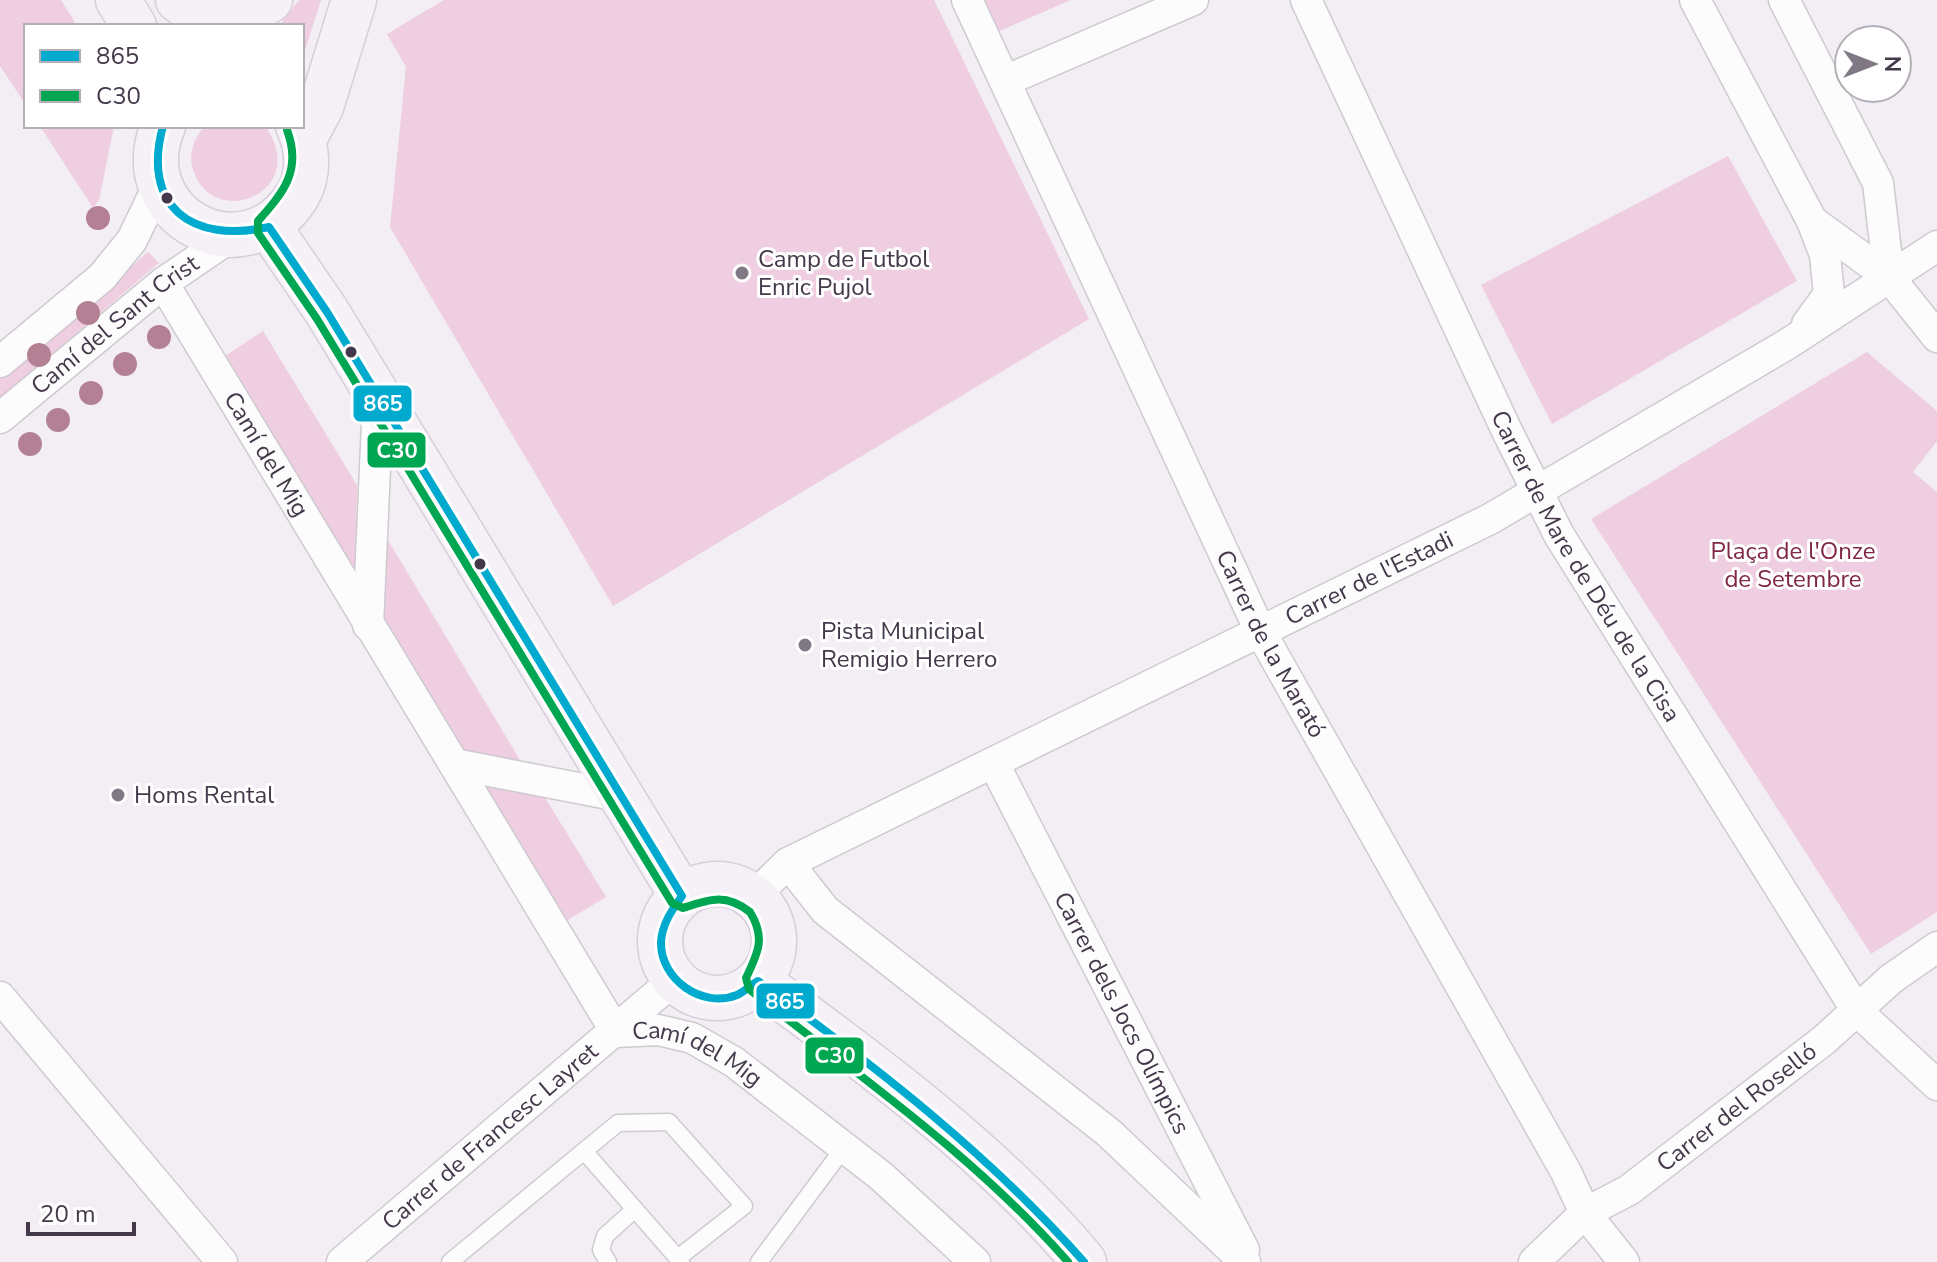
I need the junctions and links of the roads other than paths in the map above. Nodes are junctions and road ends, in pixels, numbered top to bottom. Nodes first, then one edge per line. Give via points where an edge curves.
1 (118, 0) edge
2 (164, 0) edge
3 (178, 0) edge
4 (270, 0) edge
5 (287, 0) edge
6 (354, 0) edge
7 (967, 0) edge
8 (1193, 0) edge
9 (1306, 0) edge
10 (1695, 0) edge
11 (1784, 0) edge
12 (133, 24) edge
13 (179, 24) edge
14 (270, 24) edge
15 (1007, 80) junction
16 (162, 128) edge
17 (301, 132) edge
18 (159, 184) junction
19 (1812, 221) junction
20 (250, 231) junction
21 (1937, 246) edge
22 (1889, 277) junction
23 (163, 283) junction
24 (1937, 337) edge
25 (1789, 343) junction
26 (0, 362) edge
27 (378, 400) junction
28 (0, 418) edge
29 (1538, 493) junction
30 (368, 626) junction
31 (1260, 631) junction
32 (454, 764) junction
33 (994, 764) junction
34 (619, 796) junction
35 (788, 863) junction
36 (682, 896) junction
37 (753, 897) junction
38 (1937, 947) edge
39 (674, 980) junction
40 (758, 981) junction
41 (0, 997) edge
42 (1857, 1011) junction
43 (616, 1032) junction
44 (1937, 1085) edge
45 (843, 1149) junction
46 (584, 1151) junction
47 (635, 1209) junction
48 (1585, 1213) junction
49 (680, 1260) edge
50 (222, 1262) edge
51 (342, 1262) edge
52 (450, 1262) edge
53 (608, 1262) edge
54 (759, 1262) edge
55 (975, 1262) edge
56 (1084, 1262) edge
57 (1247, 1262) edge
58 (1534, 1262) edge
59 (1624, 1262) edge

1 - 12 street
2 - 13 street
3 - 4 street via 206,15 235,18
5 - 14 street
6 - 17 street via 321,107
7 - 15 street, Carrer de la Marató
8 - 15 street
9 - 29 street, Carrer de Mare de Déu de la Cisa
10 - 19 street
11 - 22 street via 1878,183
15 - 31 street, Carrer de la Marató
16 - 18 street via 156,153
17 - 20 street via 307,164 302,188 288,209
18 - 20 street via 186,221 207,231
18 - 26 street, Camí del Sant Crist via 132,240 102,277
19 - 22 street
19 - 25 street via 1825,255 1829,294
20 - 23 street, Camí del Sant Crist
20 - 27 street via 327,312
21 - 22 street, Carrer de l'Estadi
22 - 24 street
22 - 25 street, Carrer de l'Estadi
23 - 28 street, Camí del Sant Crist
23 - 30 street, Camí del Mig
25 - 29 street, Carrer de l'Estadi
27 - 30 street
27 - 34 street
29 - 31 street, Carrer de l'Estadi
29 - 42 street, Carrer de Mare de Déu de la Cisa via 1559,535
30 - 32 street, Camí del Mig
31 - 33 street, Carrer de l'Estadi
31 - 48 street, Carrer de la Marató via 1559,1158
32 - 34 street
32 - 43 street, Camí del Mig
33 - 35 street, Carrer de l'Estadi
33 - 57 street, Carrer dels Jocs Olímpics
34 - 36 street
35 - 37 street, Carrer de l'Estadi
35 - 57 street via 825,910 1109,1133
36 - 37 street via 695,888 725,884
36 - 39 street via 671,907 660,936 660,952
37 - 40 street via 765,910 774,942
38 - 42 street, Carrer del Roselló
39 - 40 street via 688,991 720,999
39 - 43 street, Carrer de Francesc Layret
40 - 56 street via 967,1145 1022,1193
41 - 50 street
42 - 44 street, Carrer de Mare de Déu de la Cisa
42 - 48 street, Carrer del Roselló via 1629,1190
43 - 45 street, Camí del Mig via 658,1030 692,1038 734,1062
43 - 51 street, Carrer de Francesc Layret
45 - 54 lane
45 - 55 street, Camí del Mig via 881,1176
46 - 47 lane
46 - 49 lane via 618,1123 669,1122 744,1206
46 - 52 lane
47 - 49 lane
47 - 53 lane via 605,1236 601,1250
48 - 58 street, Carrer del Roselló
48 - 59 street, Carrer de la Marató

